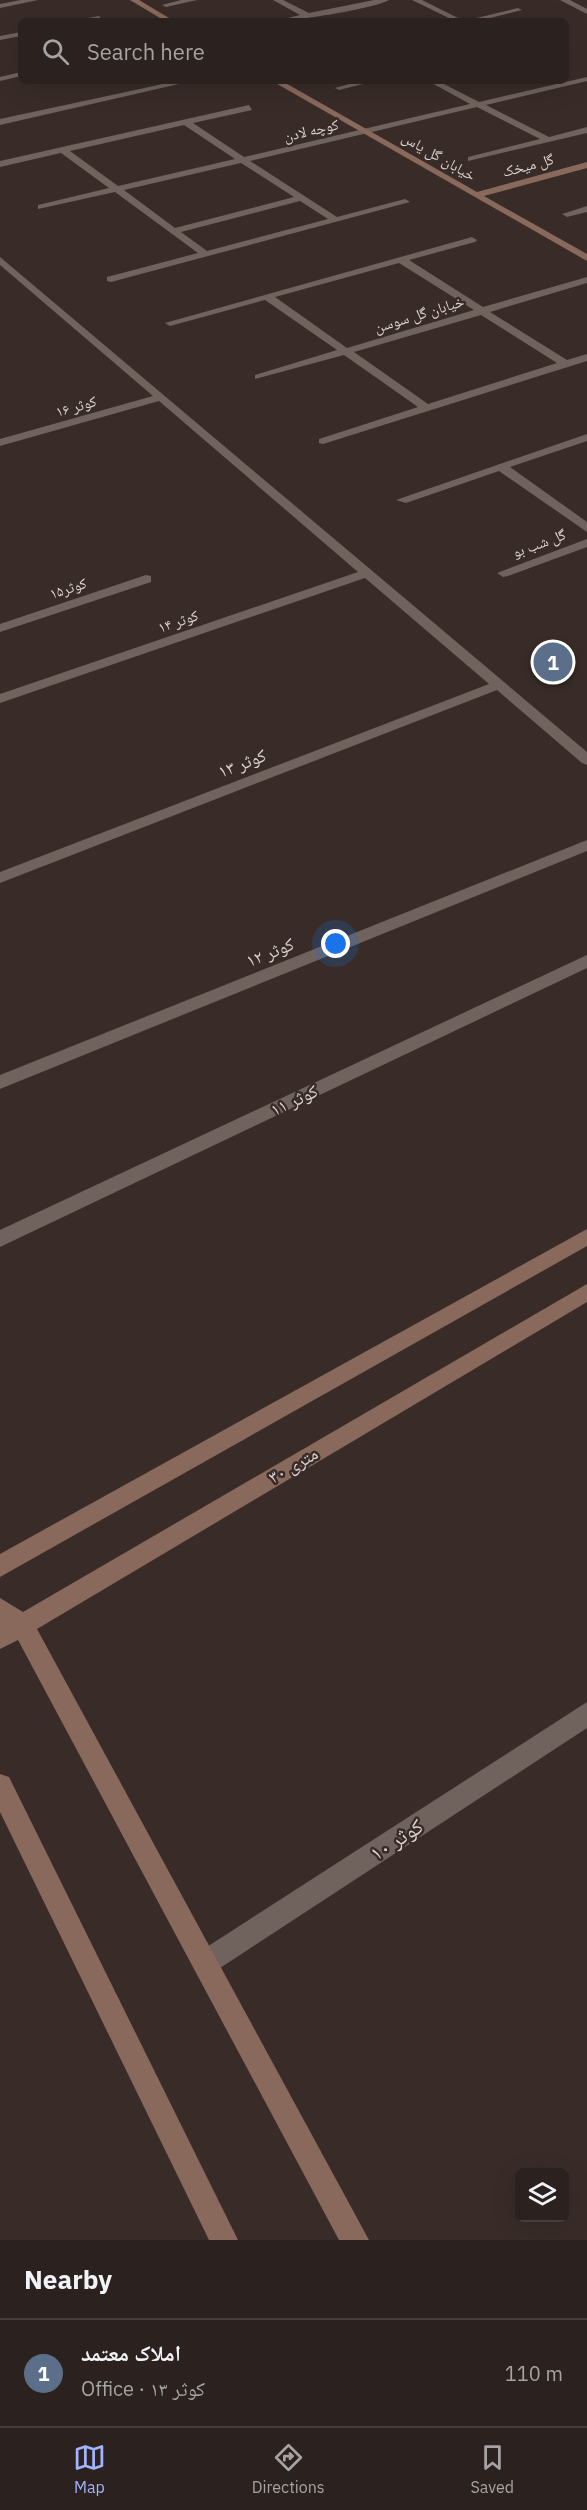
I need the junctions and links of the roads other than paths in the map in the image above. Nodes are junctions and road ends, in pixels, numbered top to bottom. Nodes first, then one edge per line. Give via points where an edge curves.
1 (33, 0) edge
2 (134, 0) edge
3 (193, 0) edge
4 (277, 0) edge
5 (385, 0) edge
6 (416, 0) edge
7 (564, 0) edge
8 (1, 5) edge
9 (166, 5) dead end
10 (518, 10) dead end
11 (587, 12) edge
12 (308, 15) junction
13 (165, 18) edge
14 (294, 18) edge
15 (314, 18) edge
16 (455, 18) edge
17 (482, 18) edge
18 (18, 35) edge
19 (0, 38) edge
20 (569, 73) edge
21 (18, 75) edge
22 (0, 79) edge
23 (586, 80) edge
24 (174, 84) edge
25 (281, 84) edge
26 (357, 84) edge
27 (438, 84) edge
28 (568, 84) edge
29 (569, 84) edge
30 (129, 86) dead end
31 (339, 88) dead end
32 (138, 92) junction
33 (478, 104) junction
34 (249, 108) dead end
35 (9, 111) dead end
36 (19, 117) junction
37 (0, 122) edge
38 (184, 122) junction
39 (587, 130) edge
40 (364, 131) junction
41 (548, 140) junction
42 (63, 150) junction
43 (471, 159) dead end
44 (242, 160) junction
45 (0, 164) edge
46 (587, 165) edge
47 (587, 176) edge
48 (117, 189) junction
49 (476, 195) junction
50 (302, 198) junction
51 (405, 202) dead end
52 (489, 202) junction
53 (41, 207) dead end
54 (587, 209) edge
55 (567, 214) dead end
56 (335, 220) junction
57 (173, 231) junction
58 (472, 240) dead end
59 (205, 254) junction
60 (587, 258) edge
61 (0, 260) edge
62 (401, 260) junction
63 (111, 279) dead end
64 (587, 280) edge
65 (268, 297) junction
66 (482, 311) junction
67 (170, 323) dead end
68 (345, 351) junction
69 (587, 357) edge
70 (566, 364) junction
71 (259, 377) dead end
72 (160, 397) junction
73 (426, 408) junction
74 (587, 437) edge
75 (323, 441) dead end
76 (0, 443) edge
77 (500, 466) junction
78 (402, 500) dead end
79 (587, 528) edge
80 (587, 543) edge
81 (366, 573) junction
82 (503, 573) dead end
83 (146, 579) dead end
84 (0, 627) edge
85 (498, 685) junction
86 (0, 699) edge
87 (587, 760) edge
88 (587, 845) edge
89 (0, 878) edge
90 (587, 960) edge
91 (0, 1082) edge
92 (587, 1237) edge
93 (0, 1239) edge
94 (587, 1292) edge
95 (0, 1566) edge
96 (0, 1610) edge
97 (11, 1631) edge
98 (587, 1714) edge
99 (0, 1786) edge
100 (205, 1963) junction
101 (224, 2240) edge
102 (355, 2240) edge

1 - 8 street
2 - 13 street
3 - 9 street
4 - 12 street
5 - 12 street
6 - 16 street
7 - 11 street
10 - 17 street
12 - 14 street
12 - 15 street
18 - 19 street
20 - 23 street
21 - 22 street
23 - 29 street, کوچه لادن
24 - 32 street
25 - 40 street, خیابان گل یاس
26 - 31 street
27 - 33 street
28 - 33 street, کوچه لادن
30 - 32 street
32 - 36 street
33 - 40 street, کوچه لادن
33 - 41 street
34 - 38 street
35 - 36 street
36 - 37 street
38 - 42 street
38 - 44 street
39 - 41 street
40 - 44 street, کوچه لادن
40 - 49 street, خیابان گل یاس
41 - 43 street
42 - 45 street
42 - 48 street
44 - 48 street, کوچه لادن
44 - 50 street
46 - 49 street, گل میخک
47 - 52 street, گل میخک
48 - 53 street, کوچه لادن
48 - 57 street
49 - 52 street, خیابان گل یاس
50 - 56 street
50 - 57 street
51 - 56 street
52 - 60 street, خیابان گل یاس
54 - 55 street
56 - 59 street
57 - 59 street
58 - 62 street
59 - 63 street
61 - 72 street
62 - 65 street
62 - 66 street
64 - 66 street, خیابان گل سوسن
65 - 67 street
65 - 68 street
66 - 68 street, خیابان گل سوسن
66 - 70 street
68 - 71 street, خیابان گل سوسن
68 - 73 street
69 - 70 street
70 - 73 street
72 - 76 street, کوثر ۱۶
72 - 81 street
73 - 75 street
74 - 77 street
77 - 78 street
77 - 79 street
80 - 82 street, گل شب بو
81 - 85 street
81 - 86 street, کوثر ۱۴
83 - 84 street, کوثر۱۵
85 - 87 street
85 - 89 street, کوثر ۱۳
88 - 91 street, کوثر ۱۲
90 - 93 street, کوثر ۱۱
92 - 95 street
94 - 97 street, ۳۰ متری
96 - 97 street
97 - 100 street
98 - 100 street, کوثر ۱۰
99 - 101 street
100 - 102 street

